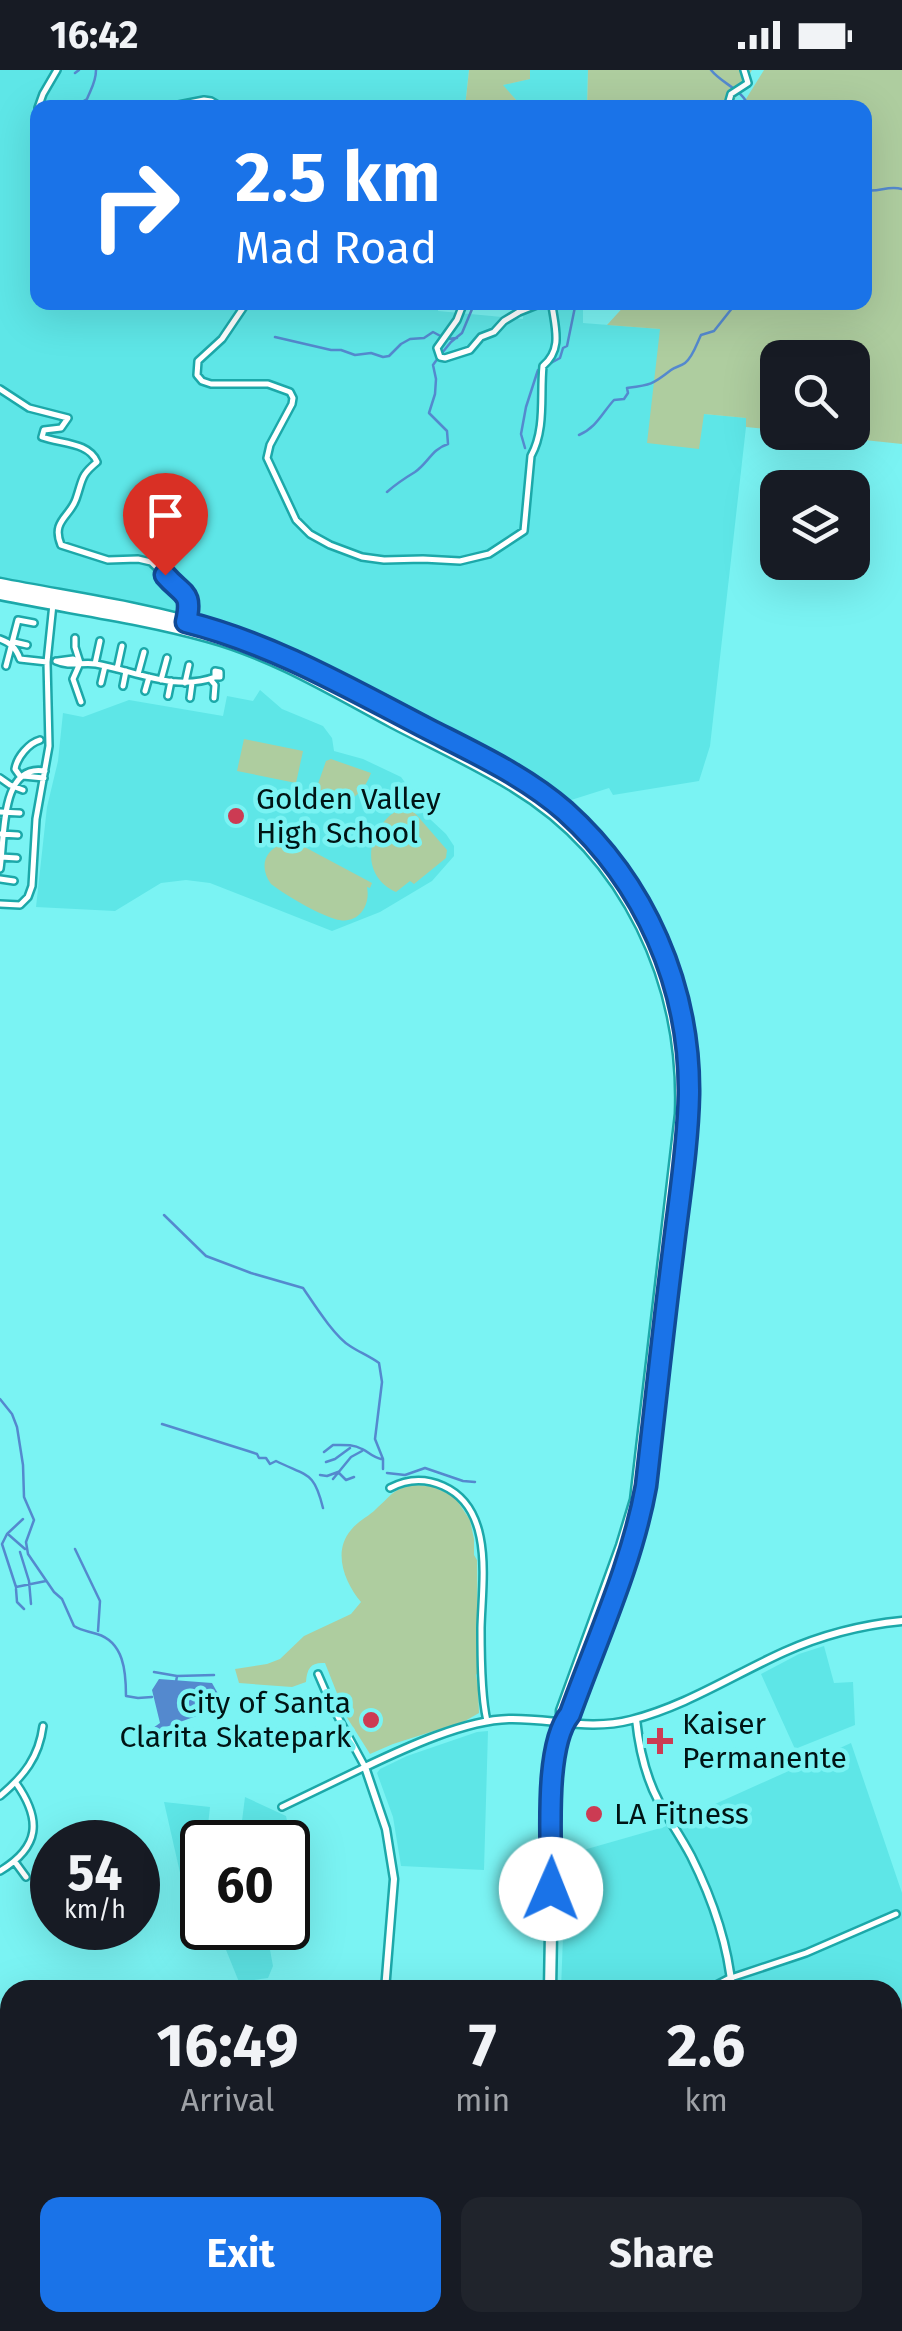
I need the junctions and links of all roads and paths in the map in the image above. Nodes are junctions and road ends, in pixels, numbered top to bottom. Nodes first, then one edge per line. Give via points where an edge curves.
1 (57, 70) edge
2 (744, 70) edge
3 (41, 100) edge
4 (729, 100) edge
5 (242, 310) edge
6 (461, 310) edge
7 (524, 310) edge
8 (553, 310) edge
9 (0, 389) edge
10 (0, 584) edge
11 (0, 594) edge
12 (54, 600) junction
13 (186, 622) junction
14 (34, 623) dead end
15 (75, 638) dead end
16 (0, 639) edge
17 (100, 642) dead end
18 (27, 645) dead end
19 (122, 646) dead end
20 (15, 647) junction
21 (144, 652) dead end
22 (167, 658) dead end
23 (46, 662) junction
24 (80, 663) junction
25 (96, 664) junction
26 (6, 666) dead end
27 (105, 666) junction
28 (188, 666) dead end
29 (117, 669) junction
30 (126, 671) junction
31 (138, 674) junction
32 (149, 677) junction
33 (162, 680) junction
34 (171, 681) junction
35 (188, 682) junction
36 (100, 683) dead end
37 (123, 686) dead end
38 (145, 692) dead end
39 (168, 696) dead end
40 (190, 698) dead end
41 (214, 698) dead end
42 (81, 702) dead end
43 (40, 740) dead end
44 (44, 774) junction
45 (20, 776) junction
46 (0, 778) edge
47 (10, 785) junction
48 (23, 790) dead end
49 (1, 812) edge
50 (20, 813) dead end
51 (1, 834) edge
52 (18, 835) dead end
53 (1, 857) edge
54 (18, 858) dead end
55 (0, 869) edge
56 (0, 879) edge
57 (14, 881) dead end
58 (0, 904) edge
59 (390, 1488) dead end
60 (902, 1622) edge
61 (318, 1674) dead end
62 (636, 1719) junction
63 (487, 1722) junction
64 (562, 1724) junction
65 (43, 1726) dead end
66 (365, 1767) junction
67 (16, 1783) junction
68 (0, 1796) edge
69 (282, 1807) dead end
70 (15, 1862) junction
71 (0, 1871) edge
72 (26, 1877) dead end
73 (896, 1914) dead end
74 (731, 1978) junction
75 (386, 1980) edge
76 (550, 1980) edge
77 (727, 1980) edge

1 - 3 street
2 - 4 street via 748,82
5 - 8 street via 198,361 197,375 211,384 268,384 290,392 292,404 267,458 296,520 310,534 362,557 460,562 489,554 524,531 543,366 557,344
6 - 7 street via 437,348 445,358 470,350
9 - 13 street via 29,408 68,418 42,437 95,456 61,520 61,546 108,560 152,562 186,596
10 - 12 main road
11 - 12 main road
12 - 13 main road
12 - 23 street
12 - 64 main road via 257,654 516,787 558,818 605,867 654,950 675,1020 682,1099 638,1481
13 - 64 main road via 310,667 554,802 618,871 674,978 686,1040 688,1115 646,1486 621,1574
14 - 20 street via 18,620
15 - 24 street
16 - 20 street
17 - 25 street
18 - 20 street
19 - 29 street
20 - 23 street
20 - 26 street
21 - 31 street
22 - 33 street
23 - 24 street
23 - 44 street via 50,746
24 - 25 street
24 - 42 street via 74,678
25 - 27 street
27 - 29 street
27 - 36 street
28 - 35 street
29 - 30 street
30 - 31 street
30 - 37 street
31 - 32 street
32 - 33 street
32 - 38 street
33 - 34 street
34 - 35 street
34 - 39 street
35 - 40 street
35 - 41 street via 213,678
43 - 45 street via 16,763
44 - 45 street
44 - 58 street via 28,898
45 - 47 street
46 - 47 street
47 - 48 street
47 - 49 street
49 - 50 street
49 - 51 street
51 - 52 street
51 - 53 street
53 - 54 street
53 - 55 street
56 - 57 street
59 - 63 street via 412,1480 438,1484 457,1494 474,1517 483,1566
60 - 62 street via 816,1639
61 - 66 street
62 - 64 street
62 - 74 street via 647,1776 697,1869
63 - 64 street
63 - 66 street
64 - 76 main road via 552,1791
65 - 67 street via 34,1759
66 - 69 street
66 - 75 street via 394,1879
67 - 68 street
67 - 70 street via 33,1828
70 - 71 street
70 - 72 street
73 - 74 street
74 - 77 street

